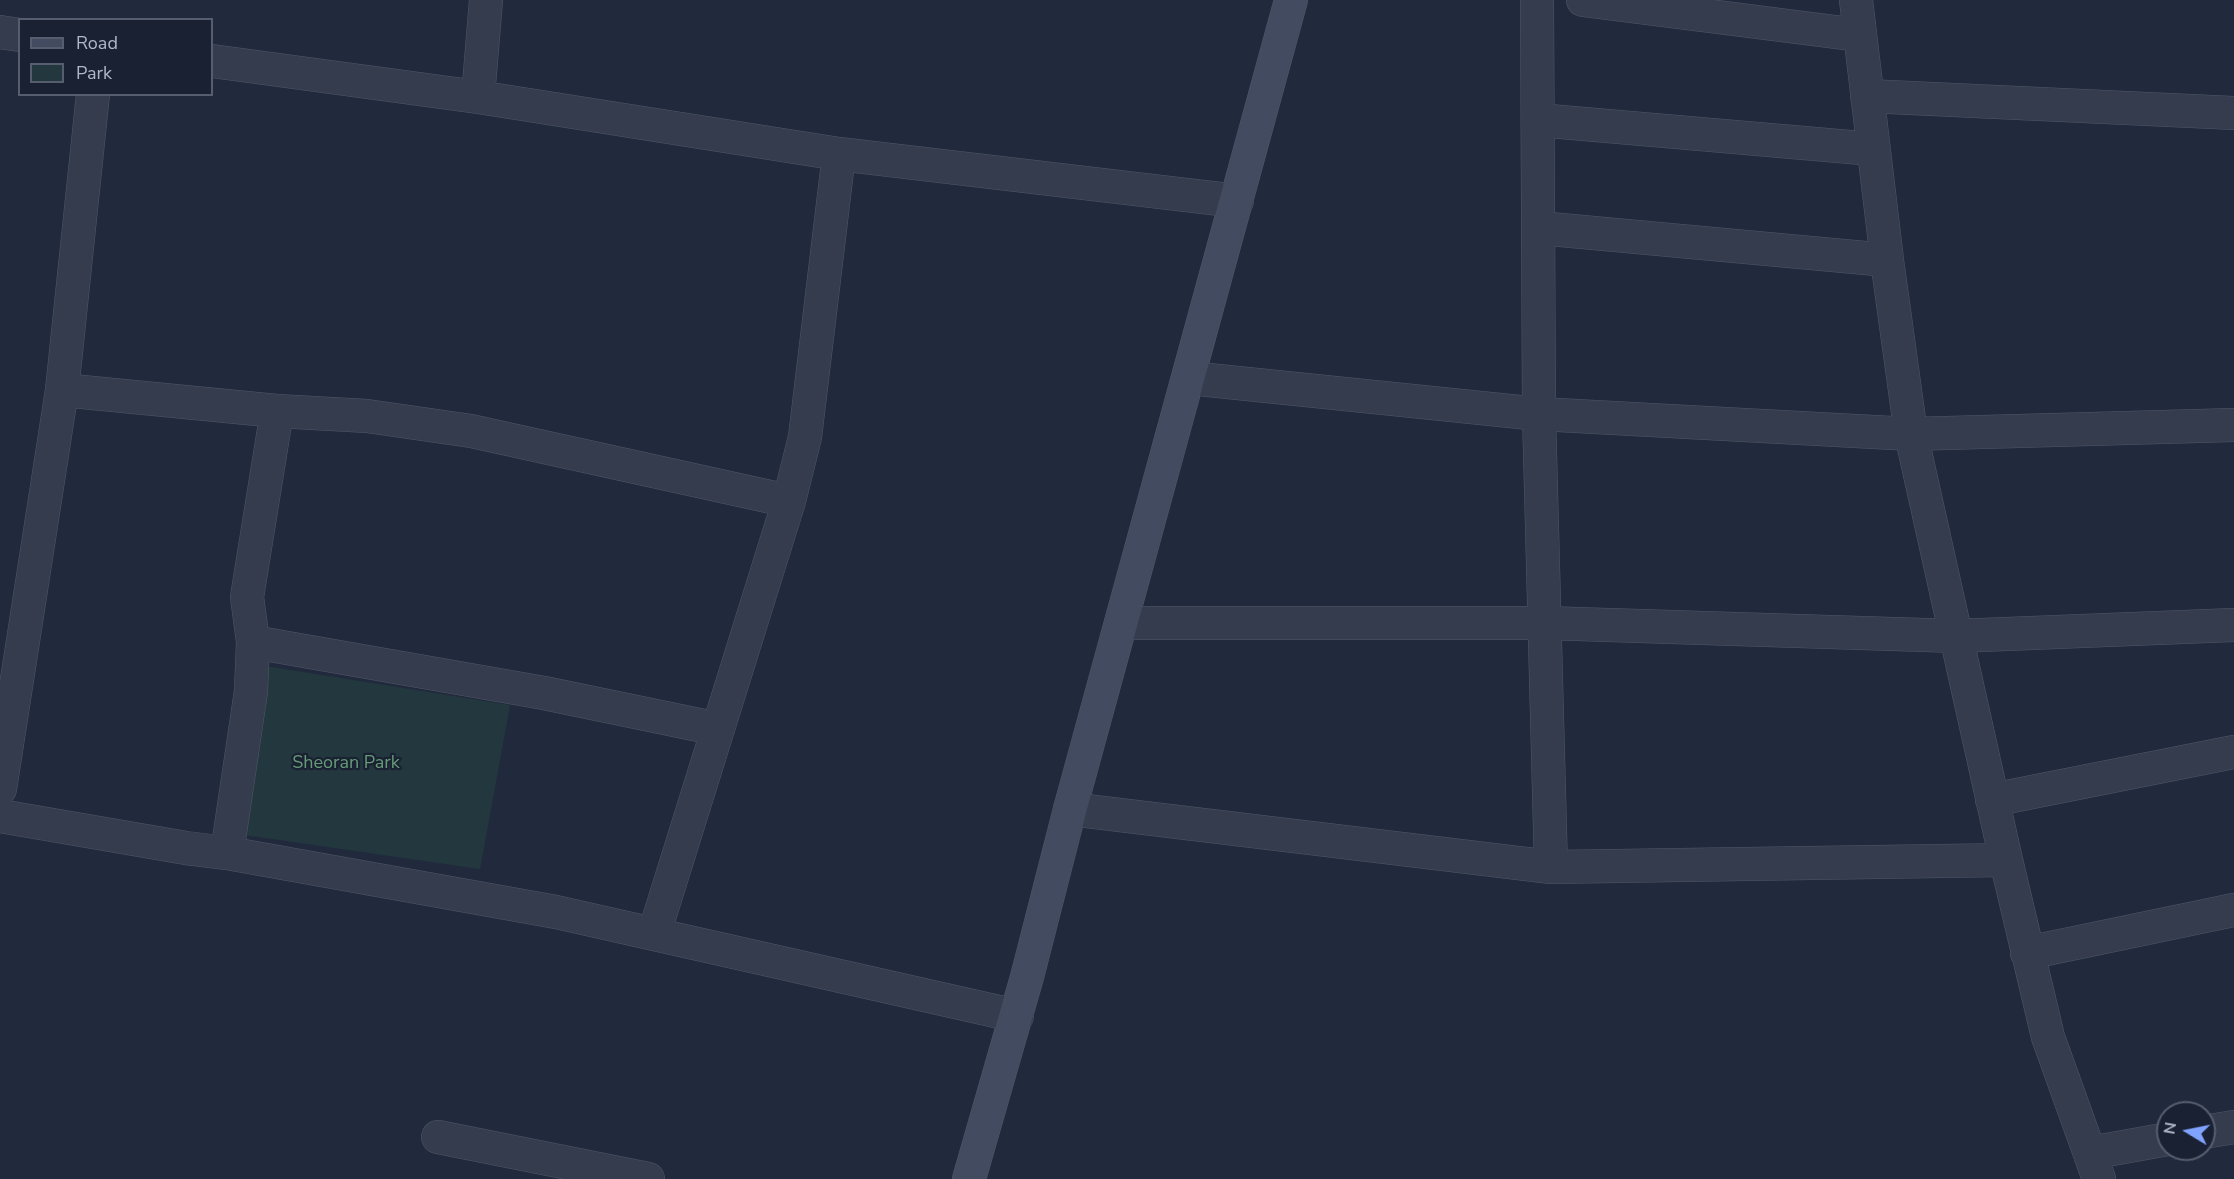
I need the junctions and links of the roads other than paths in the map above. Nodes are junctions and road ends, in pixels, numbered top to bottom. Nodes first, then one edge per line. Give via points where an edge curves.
1 (486, 0) edge
2 (1291, 0) edge
3 (1537, 0) edge
4 (1583, 0) edge
5 (1856, 0) edge
6 (0, 32) edge
7 (18, 35) edge
8 (1859, 35) junction
9 (213, 61) edge
10 (93, 96) edge
11 (1867, 96) junction
12 (478, 97) junction
13 (2234, 113) edge
14 (1538, 120) junction
15 (1873, 149) junction
16 (838, 154) junction
17 (1237, 201) junction
18 (1539, 228) junction
19 (1887, 260) junction
20 (1188, 378) junction
21 (62, 390) junction
22 (277, 411) junction
23 (1539, 414) junction
24 (2234, 425) edge
25 (1911, 434) junction
26 (789, 501) junction
27 (1121, 623) junction
28 (1545, 623) junction
29 (2234, 625) edge
30 (1956, 636) junction
31 (253, 642) junction
32 (718, 729) junction
33 (2234, 752) edge
34 (0, 789) edge
35 (1992, 800) junction
36 (1070, 809) junction
37 (0, 816) edge
38 (227, 853) junction
39 (2006, 860) junction
40 (1551, 867) junction
41 (2234, 910) edge
42 (654, 934) junction
43 (2027, 953) junction
44 (1017, 1016) junction
45 (2234, 1127) edge
46 (2216, 1130) edge
47 (438, 1137) dead end
48 (2156, 1143) edge
49 (2094, 1166) edge
50 (648, 1179) edge
51 (969, 1179) edge

1 - 12 street
2 - 17 main road
3 - 14 street
4 - 8 street
5 - 8 street
6 - 7 street
8 - 11 street
9 - 12 street
10 - 21 street
11 - 13 street
11 - 15 street
12 - 16 street
14 - 15 street
14 - 18 street
15 - 19 street
16 - 17 street
16 - 26 street via 805,437
17 - 20 main road
18 - 19 street
18 - 23 street
19 - 25 street
20 - 23 street
20 - 27 main road
21 - 22 street
21 - 34 street
22 - 26 street via 367,416 471,431
22 - 31 street via 247,597
23 - 25 street
23 - 28 street
24 - 25 street
25 - 30 street
26 - 32 street
27 - 28 street
27 - 36 main road
28 - 30 street
28 - 40 street
29 - 30 street
30 - 35 street
31 - 32 street via 544,693
31 - 38 street via 251,691
32 - 42 street
33 - 35 street
35 - 39 street
36 - 40 street
36 - 44 main road
37 - 38 street
38 - 42 street via 522,905
39 - 40 street
39 - 43 street
41 - 43 street
42 - 44 street
43 - 49 street via 2048,1037
44 - 51 main road
45 - 46 street
47 - 50 street
48 - 49 street

